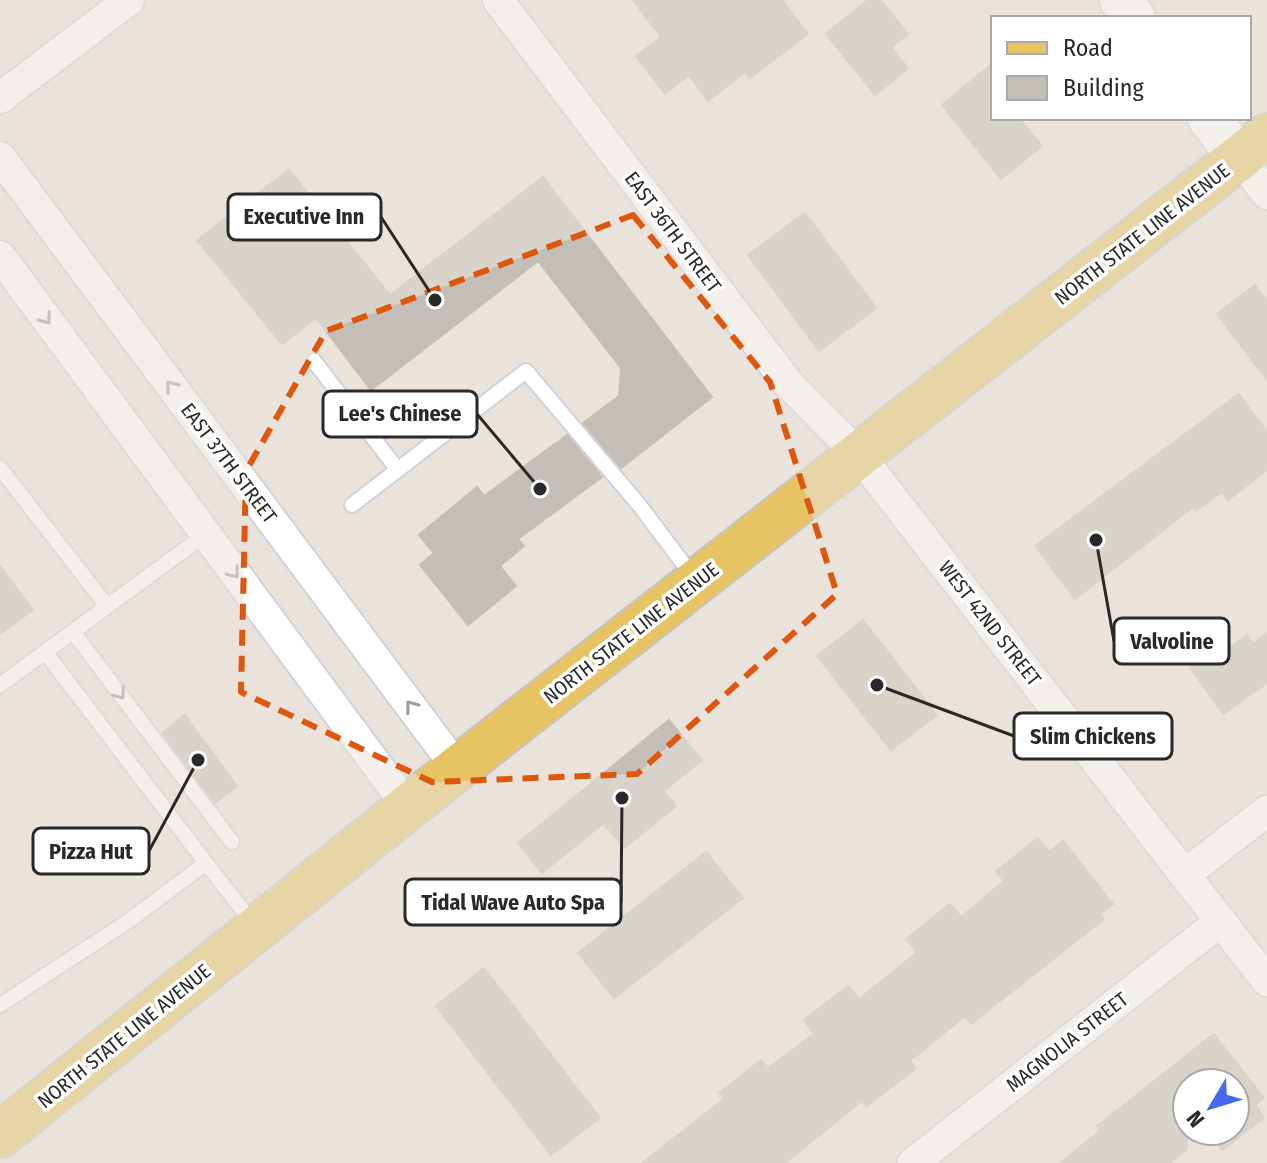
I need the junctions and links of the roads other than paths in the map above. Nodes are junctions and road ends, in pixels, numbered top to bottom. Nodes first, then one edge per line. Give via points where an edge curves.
1 (129, 0) edge
2 (498, 0) edge
3 (0, 98) edge
4 (1212, 120) edge
5 (1253, 147) edge
6 (0, 157) edge
7 (1267, 194) edge
8 (0, 257) edge
9 (314, 361) dead end
10 (859, 455) junction
11 (0, 468) edge
12 (398, 470) junction
13 (352, 505) dead end
14 (206, 534) junction
15 (697, 581) junction
16 (107, 606) junction
17 (73, 632) junction
18 (45, 652) junction
19 (0, 685) edge
20 (457, 768) junction
21 (408, 807) junction
22 (1267, 811) edge
23 (232, 842) dead end
24 (206, 863) junction
25 (1184, 875) junction
26 (1221, 921) junction
27 (257, 929) junction
28 (1267, 981) edge
29 (0, 1005) edge
30 (0, 1135) edge
31 (913, 1163) edge

1 - 3 street
2 - 10 street, EAST 36TH STREET via 787,382
4 - 5 street
5 - 7 street
5 - 10 main road, NORTH STATE LINE AVENUE
20 -> 6 street, EAST 37TH STREET
8 -> 14 street
9 - 12 lane
10 - 15 main road, NORTH STATE LINE AVENUE
10 - 25 street, WEST 42ND STREET
11 - 16 lane
12 - 13 lane
12 - 15 lane via 526,371
14 - 16 lane
14 -> 21 street
15 - 20 main road, NORTH STATE LINE AVENUE
16 - 17 lane
17 - 18 lane
17 -> 23 lane
18 - 19 lane
18 - 24 lane
20 - 21 main road, NORTH STATE LINE AVENUE
21 - 27 main road, NORTH STATE LINE AVENUE
22 - 25 street
24 - 27 lane
24 - 29 lane
25 - 26 street, WEST 42ND STREET
26 - 28 street, WEST 42ND STREET
26 - 31 street, MAGNOLIA STREET
27 - 30 main road, NORTH STATE LINE AVENUE

